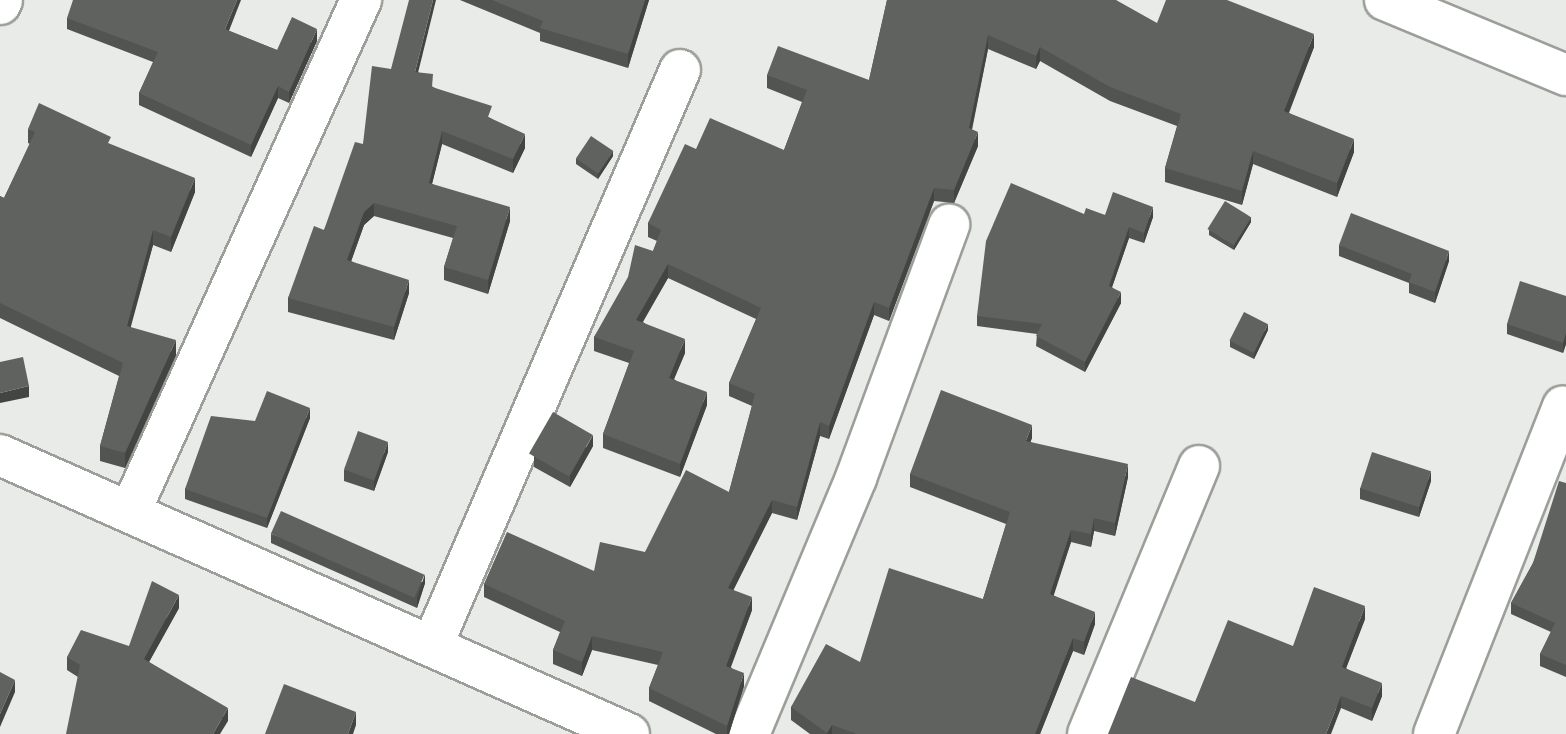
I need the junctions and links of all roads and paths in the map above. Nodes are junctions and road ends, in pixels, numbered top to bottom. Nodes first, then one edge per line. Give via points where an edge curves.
1 (361, 0) edge
2 (1385, 0) edge
3 (680, 70) dead end
4 (1566, 75) edge
5 (949, 225) dead end
6 (1563, 406) dead end
7 (0, 455) edge
8 (1199, 466) dead end
9 (130, 512) junction
10 (432, 646) junction
11 (629, 734) edge
12 (749, 734) edge
13 (1088, 734) edge
14 (1434, 734) edge

1 - 9 street
2 - 4 street
3 - 10 street
5 - 12 street via 856,478
6 - 14 street
7 - 9 street
8 - 13 street
9 - 10 street
10 - 11 street

